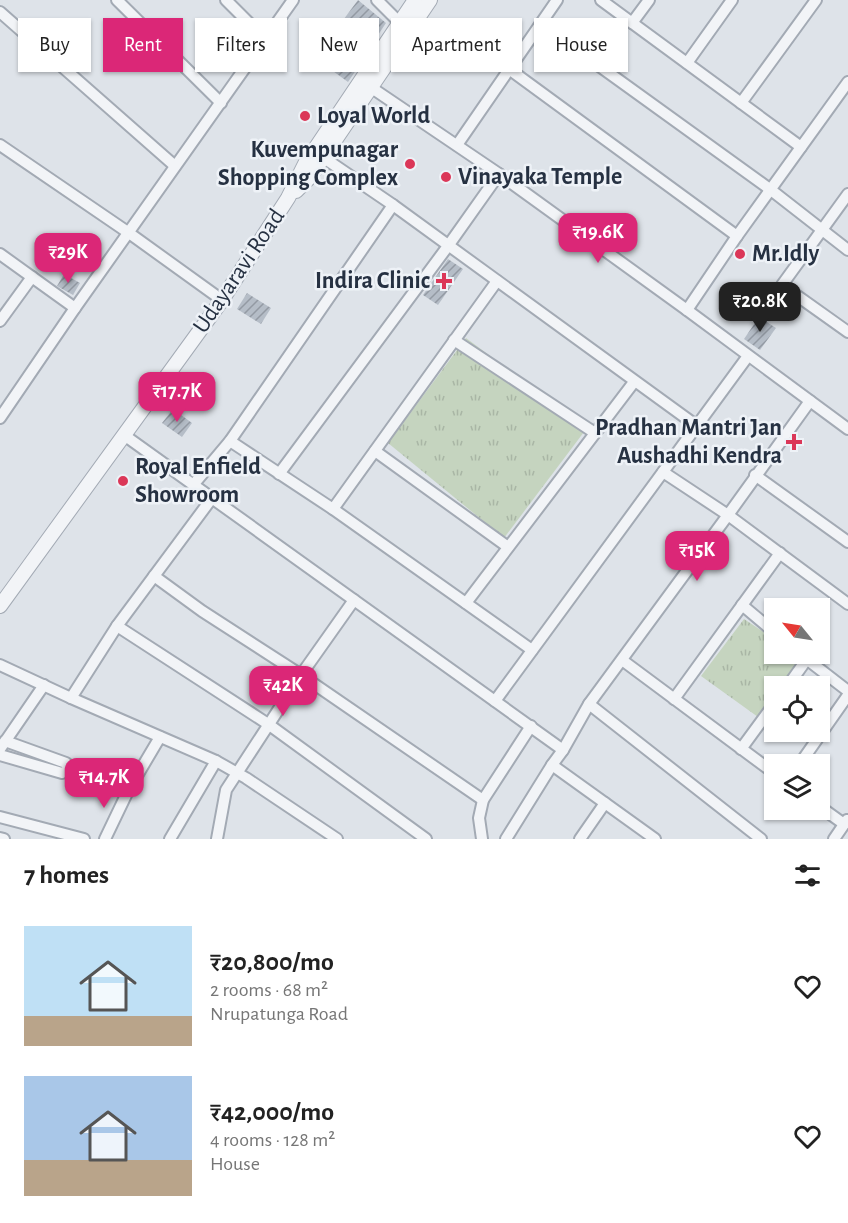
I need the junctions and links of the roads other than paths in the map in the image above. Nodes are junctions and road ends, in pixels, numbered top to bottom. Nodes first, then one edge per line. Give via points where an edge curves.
1 (117, 0) edge
2 (226, 0) edge
3 (293, 0) edge
4 (377, 0) edge
5 (415, 0) edge
6 (430, 0) edge
7 (557, 0) edge
8 (601, 0) edge
9 (650, 0) edge
10 (732, 0) edge
11 (816, 0) edge
12 (0, 12) edge
13 (244, 18) edge
14 (280, 18) edge
15 (394, 18) edge
16 (408, 18) edge
17 (413, 18) edge
18 (545, 18) edge
19 (632, 23) junction
20 (534, 34) edge
21 (391, 47) edge
22 (522, 52) edge
23 (687, 63) junction
24 (242, 72) edge
25 (508, 72) edge
26 (514, 72) edge
27 (608, 72) edge
28 (848, 82) edge
29 (366, 84) junction
30 (221, 103) junction
31 (741, 103) junction
32 (0, 145) edge
33 (457, 145) junction
34 (801, 147) junction
35 (324, 158) junction
36 (175, 166) junction
37 (499, 174) junction
38 (771, 190) junction
39 (848, 194) edge
40 (288, 198) junction
41 (393, 205) junction
42 (822, 230) junction
43 (129, 233) junction
44 (737, 236) junction
45 (448, 246) junction
46 (848, 250) edge
47 (0, 254) edge
48 (32, 277) junction
49 (496, 281) junction
50 (222, 300) junction
51 (75, 308) junction
52 (687, 310) junction
53 (0, 321) edge
54 (848, 332) edge
55 (454, 340) junction
56 (748, 356) junction
57 (634, 382) junction
58 (810, 401) junction
59 (0, 418) edge
60 (697, 426) junction
61 (848, 429) edge
62 (595, 433) junction
63 (124, 435) junction
64 (230, 441) junction
65 (375, 450) junction
66 (663, 472) junction
67 (279, 474) junction
68 (755, 475) junction
69 (193, 485) junction
70 (212, 498) junction
71 (333, 509) junction
72 (728, 515) junction
73 (848, 542) edge
74 (508, 547) junction
75 (780, 553) junction
76 (153, 576) junction
77 (354, 600) junction
78 (466, 603) junction
79 (848, 604) edge
80 (742, 605) junction
81 (0, 606) edge
82 (764, 624) edge
83 (117, 626) junction
84 (532, 650) junction
85 (621, 660) junction
86 (813, 664) edge
87 (0, 665) edge
88 (301, 675) junction
89 (44, 686) junction
90 (848, 693) edge
91 (71, 698) junction
92 (674, 699) junction
93 (495, 701) junction
94 (589, 704) junction
95 (764, 718) edge
96 (268, 724) junction
97 (531, 726) junction
98 (160, 737) junction
99 (3, 745) edge
100 (741, 749) junction
101 (563, 750) junction
102 (806, 754) edge
103 (0, 755) edge
104 (216, 761) junction
105 (552, 765) junction
106 (764, 766) edge
107 (69, 768) junction
108 (237, 773) junction
109 (128, 791) junction
110 (483, 800) junction
111 (605, 803) junction
112 (830, 812) edge
113 (0, 817) edge
114 (846, 821) edge
115 (639, 834) edge
116 (0, 838) edge
117 (4, 839) edge
118 (84, 839) edge
119 (105, 839) edge
120 (170, 839) edge
121 (218, 839) edge
122 (337, 839) edge
123 (426, 839) edge
124 (482, 839) edge
125 (506, 839) edge
126 (580, 839) edge
127 (655, 839) edge
128 (761, 839) edge
129 (834, 839) edge

1 - 30 street
2 - 13 street
3 - 14 street
4 - 15 street
5 - 16 street, Udayaravi Road
6 - 17 street, Udayaravi Road
7 - 18 street
8 - 19 street
9 - 19 street
10 - 23 street
11 - 31 street
12 - 36 street
19 - 23 street
20 - 22 street
21 - 29 street, Udayaravi Road
23 - 31 street
24 - 30 street
25 - 33 street
26 - 44 street
27 - 38 street
28 - 34 street
29 - 33 street
29 - 35 street, Udayaravi Road
29 - 40 street, Udayaravi Road via 305,164
30 - 36 street
31 - 34 street
32 - 43 street
33 - 37 street
34 - 38 street
35 - 40 street, Udayaravi Road
35 - 41 street
36 - 43 street
37 - 45 street
37 - 52 street
38 - 42 street
38 - 44 street
39 - 42 street
40 - 50 street, Udayaravi Road
41 - 45 street
41 - 64 street
42 - 46 street
42 - 54 street via 782,285
43 - 50 street
43 - 51 street
44 - 52 street
45 - 49 street
45 - 67 street
47 - 48 street
48 - 51 street
48 - 53 street
49 - 55 street
49 - 57 street
50 - 63 street, Udayaravi Road
51 - 59 street
52 - 56 street
55 - 62 street
55 - 65 street
56 - 58 street
56 - 60 street
57 - 60 street
57 - 62 street
58 - 61 street
58 - 68 street
60 - 66 street
62 - 74 street
63 - 69 street
63 - 81 street, Udayaravi Road
64 - 67 street
64 - 69 street
65 - 71 street
65 - 74 street
66 - 72 street
66 - 84 street
67 - 71 street
68 - 72 street
68 - 73 street
69 - 70 street
70 - 76 street
70 - 77 street
71 - 78 street
72 - 75 street
72 - 85 street
74 - 78 street
75 - 79 street
75 - 80 street
76 - 83 street
76 - 88 street
77 - 88 street
77 - 93 street
78 - 84 street
80 - 82 street
80 - 92 street
83 - 91 street
83 - 96 street
84 - 93 street
85 - 92 street
85 - 94 street
86 - 90 street
87 - 89 street
88 - 96 street
88 - 110 street
89 - 91 street
89 - 99 street
90 - 102 street
91 - 98 street
92 - 100 street
93 - 97 street
94 - 101 street
94 - 128 street
95 - 100 street
96 - 108 street
96 - 123 street
97 - 101 street
97 - 110 street
98 - 104 street
98 - 109 street
99 - 107 street via 66,763
100 - 106 street
101 - 105 street
103 - 107 street via 62,773
104 - 108 street
104 - 120 street
105 - 111 street
105 - 125 street
107 - 109 street
108 - 121 street via 226,790
108 - 122 street
109 - 119 street
110 - 124 street via 479,818
111 - 115 street
111 - 126 street
112 - 114 street
113 - 118 street
114 - 129 street
115 - 127 street
116 - 117 street

